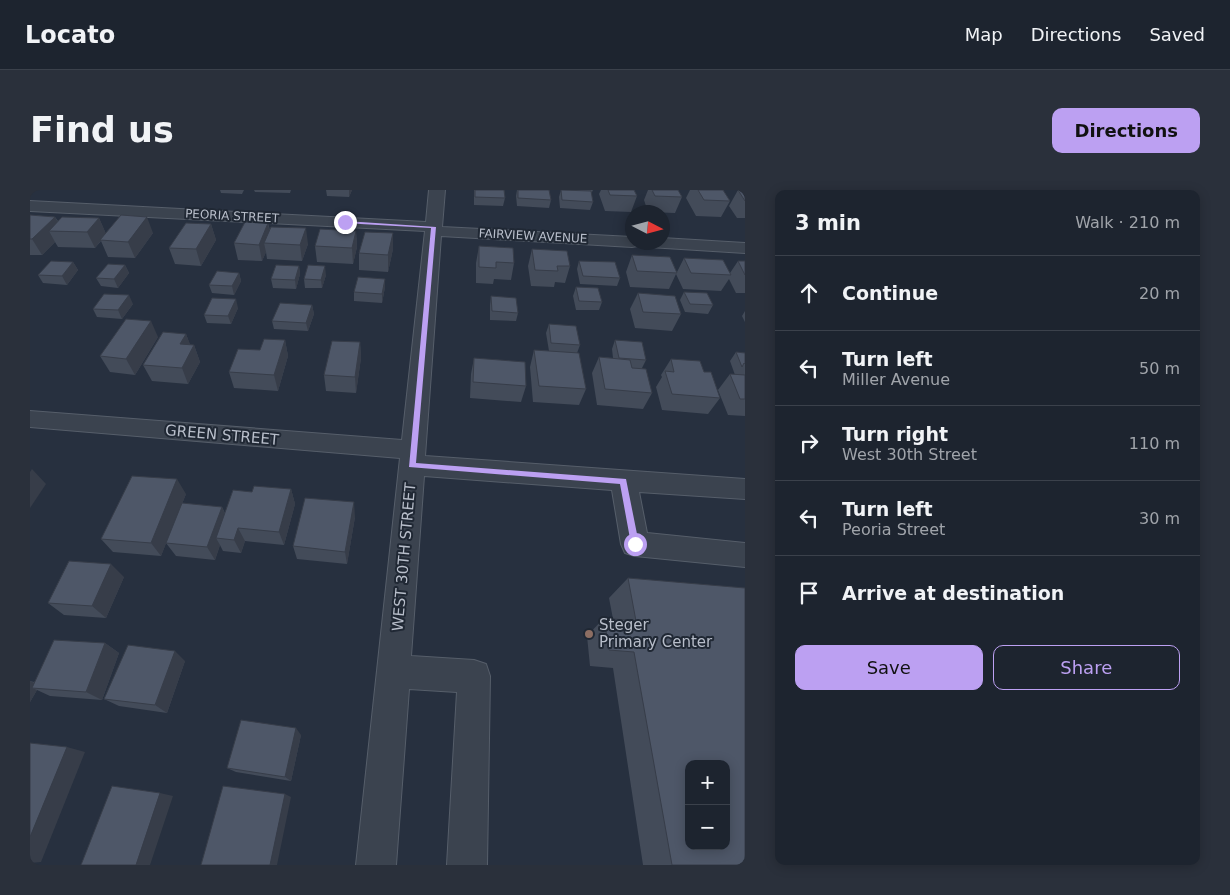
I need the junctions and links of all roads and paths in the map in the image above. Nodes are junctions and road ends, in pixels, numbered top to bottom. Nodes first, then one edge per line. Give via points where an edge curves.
1 (437, 190) edge
2 (30, 206) edge
3 (433, 229) junction
4 (625, 242) edge
5 (670, 243) edge
6 (745, 248) edge
7 (30, 420) edge
8 (413, 458) junction
9 (624, 481) junction
10 (745, 490) edge
11 (745, 555) edge
12 (394, 672) junction
13 (376, 865) edge
14 (467, 865) edge

1 - 3 street, WEST 30TH STREET
2 - 3 street, PEORIA STREET
3 - 4 street, FAIRVIEW AVENUE
3 - 8 street, WEST 30TH STREET
5 - 6 street
7 - 8 street, GREEN STREET
8 - 9 street, GREEN STREET
8 - 12 street, WEST 30TH STREET
9 - 10 street, GREEN STREET
9 - 11 street via 635,544
12 - 13 street, WEST 30TH STREET
12 - 14 street via 474,676

